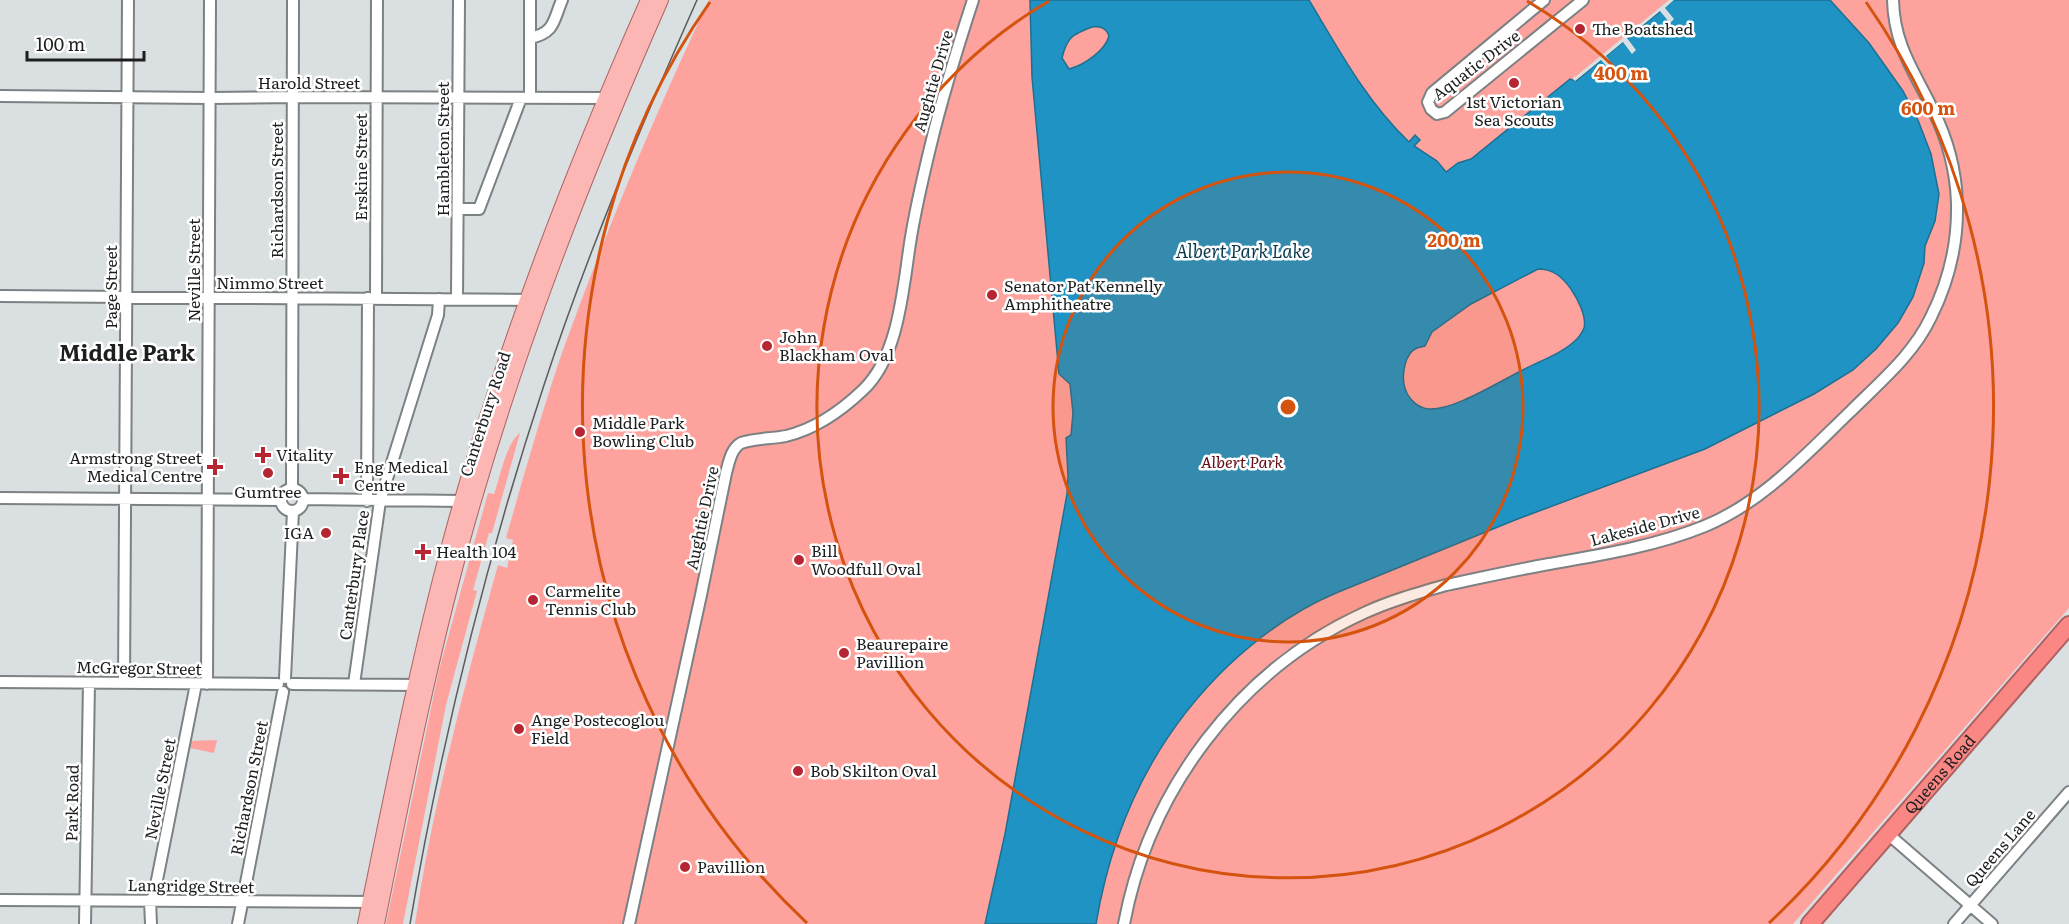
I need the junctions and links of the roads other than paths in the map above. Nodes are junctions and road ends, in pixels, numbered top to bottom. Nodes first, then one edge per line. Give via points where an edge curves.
1 (128, 0) edge
2 (210, 0) edge
3 (293, 0) edge
4 (377, 0) edge
5 (459, 0) edge
6 (530, 0) edge
7 (562, 0) edge
8 (648, 0) edge
9 (661, 0) edge
10 (973, 0) edge
11 (1544, 0) edge
12 (1583, 0) edge
13 (1893, 0) edge
14 (530, 38) junction
15 (0, 96) edge
16 (127, 96) junction
17 (293, 97) junction
18 (210, 98) junction
19 (376, 98) junction
20 (458, 98) junction
21 (526, 98) junction
22 (611, 98) junction
23 (458, 209) junction
24 (0, 296) edge
25 (126, 297) junction
26 (209, 298) junction
27 (292, 298) junction
28 (372, 298) junction
29 (439, 299) junction
30 (457, 299) junction
31 (533, 300) junction
32 (292, 489) junction
33 (0, 498) edge
34 (125, 498) junction
35 (208, 499) junction
36 (303, 499) junction
37 (280, 500) junction
38 (367, 501) junction
39 (380, 501) junction
40 (462, 501) junction
41 (293, 511) junction
42 (2069, 625) edge
43 (0, 682) edge
44 (89, 683) junction
45 (124, 683) junction
46 (202, 684) junction
47 (354, 684) junction
48 (284, 685) junction
49 (421, 685) junction
50 (2069, 792) edge
51 (1888, 834) junction
52 (0, 900) edge
53 (86, 900) junction
54 (152, 900) junction
55 (243, 902) junction
56 (376, 902) junction
57 (1970, 905) junction
58 (86, 924) edge
59 (151, 924) edge
60 (238, 924) edge
61 (365, 924) edge
62 (377, 924) edge
63 (629, 924) edge
64 (1124, 924) edge
65 (1810, 924) edge
66 (1954, 924) edge
67 (1992, 924) edge

1 - 16 street, Page Street
2 - 18 street, Neville Street
3 - 17 street, Richardson Street
4 - 19 street, Erskine Street
5 - 20 street, Hambleton Street
6 - 14 street
7 - 14 street via 547,32
8 - 22 main road, Canterbury Road
9 - 22 main road, Canterbury Road
10 - 63 street, Aughtie Drive via 930,148 897,319 881,365 864,390 829,417 792,434 743,442 731,456
11 - 12 street, Aquatic Drive via 1432,93 1428,102 1434,112 1445,112
13 - 64 street, Lakeside Drive via 1894,23 1903,54 1944,136 1957,203 1954,249 1943,291 1905,358 1784,476 1717,521 1631,548 1446,585 1364,613 1303,648 1237,703 1189,763 1144,852
14 - 21 street
15 - 16 street, Harold Street
16 - 18 street, Harold Street
16 - 25 street, Page Street
17 - 18 street, Harold Street
17 - 19 street, Harold Street
17 - 27 street, Richardson Street
18 - 26 street, Neville Street
19 - 20 street, Harold Street
19 - 28 street, Erskine Street
20 - 21 street, Harold Street
20 - 23 street, Hambleton Street
21 - 22 street, Harold Street
21 - 23 street via 479,210
22 - 31 main road, Canterbury Road
23 - 30 street, Hambleton Street
24 - 25 street, Nimmo Street
25 - 26 street, Nimmo Street
25 - 34 street, Page Street
26 - 27 street, Nimmo Street
26 - 35 street, Neville Street
27 - 28 street, Nimmo Street
27 - 32 street, Richardson Street
28 - 29 street, Nimmo Street
28 - 38 street, Erskine Street
29 - 30 street, Nimmo Street
29 - 39 street, Canterbury Place via 438,315
30 - 31 street, Nimmo Street
31 - 40 main road, Canterbury Road
31 - 49 main road, Canterbury Road
32 - 36 street
32 - 37 street via 283,493
33 - 34 street
34 - 35 street
34 - 45 street, Page Street
35 - 37 street
35 - 46 street, Neville Street
36 - 38 street
36 - 41 street
37 - 41 street via 285,509
38 - 39 street
39 - 40 street
39 - 47 street, Canterbury Place
40 - 49 main road, Canterbury Road
41 - 48 street, Richardson Street
42 - 51 highway, Queens Road
43 - 44 street, McGregor Street
44 - 45 street, McGregor Street
44 - 53 street, Park Road
45 - 46 street, McGregor Street
46 - 48 street, McGregor Street
46 - 54 street, Neville Street
47 - 48 street, McGregor Street
47 - 49 street, McGregor Street
48 - 55 street, Richardson Street
49 - 56 main road, Canterbury Road
50 - 57 street, Queens Lane
51 - 57 street
51 - 65 highway, Queens Road
52 - 53 street, Langridge Street
53 - 54 street, Langridge Street
53 - 58 street, Park Road
54 - 55 street, Langridge Street
54 - 59 street, Neville Street
55 - 56 street, Langridge Street
55 - 60 street, Richardson Street
56 - 61 main road, Canterbury Road
56 - 62 main road, Canterbury Road
57 - 66 street, Queens Lane
57 - 67 street

